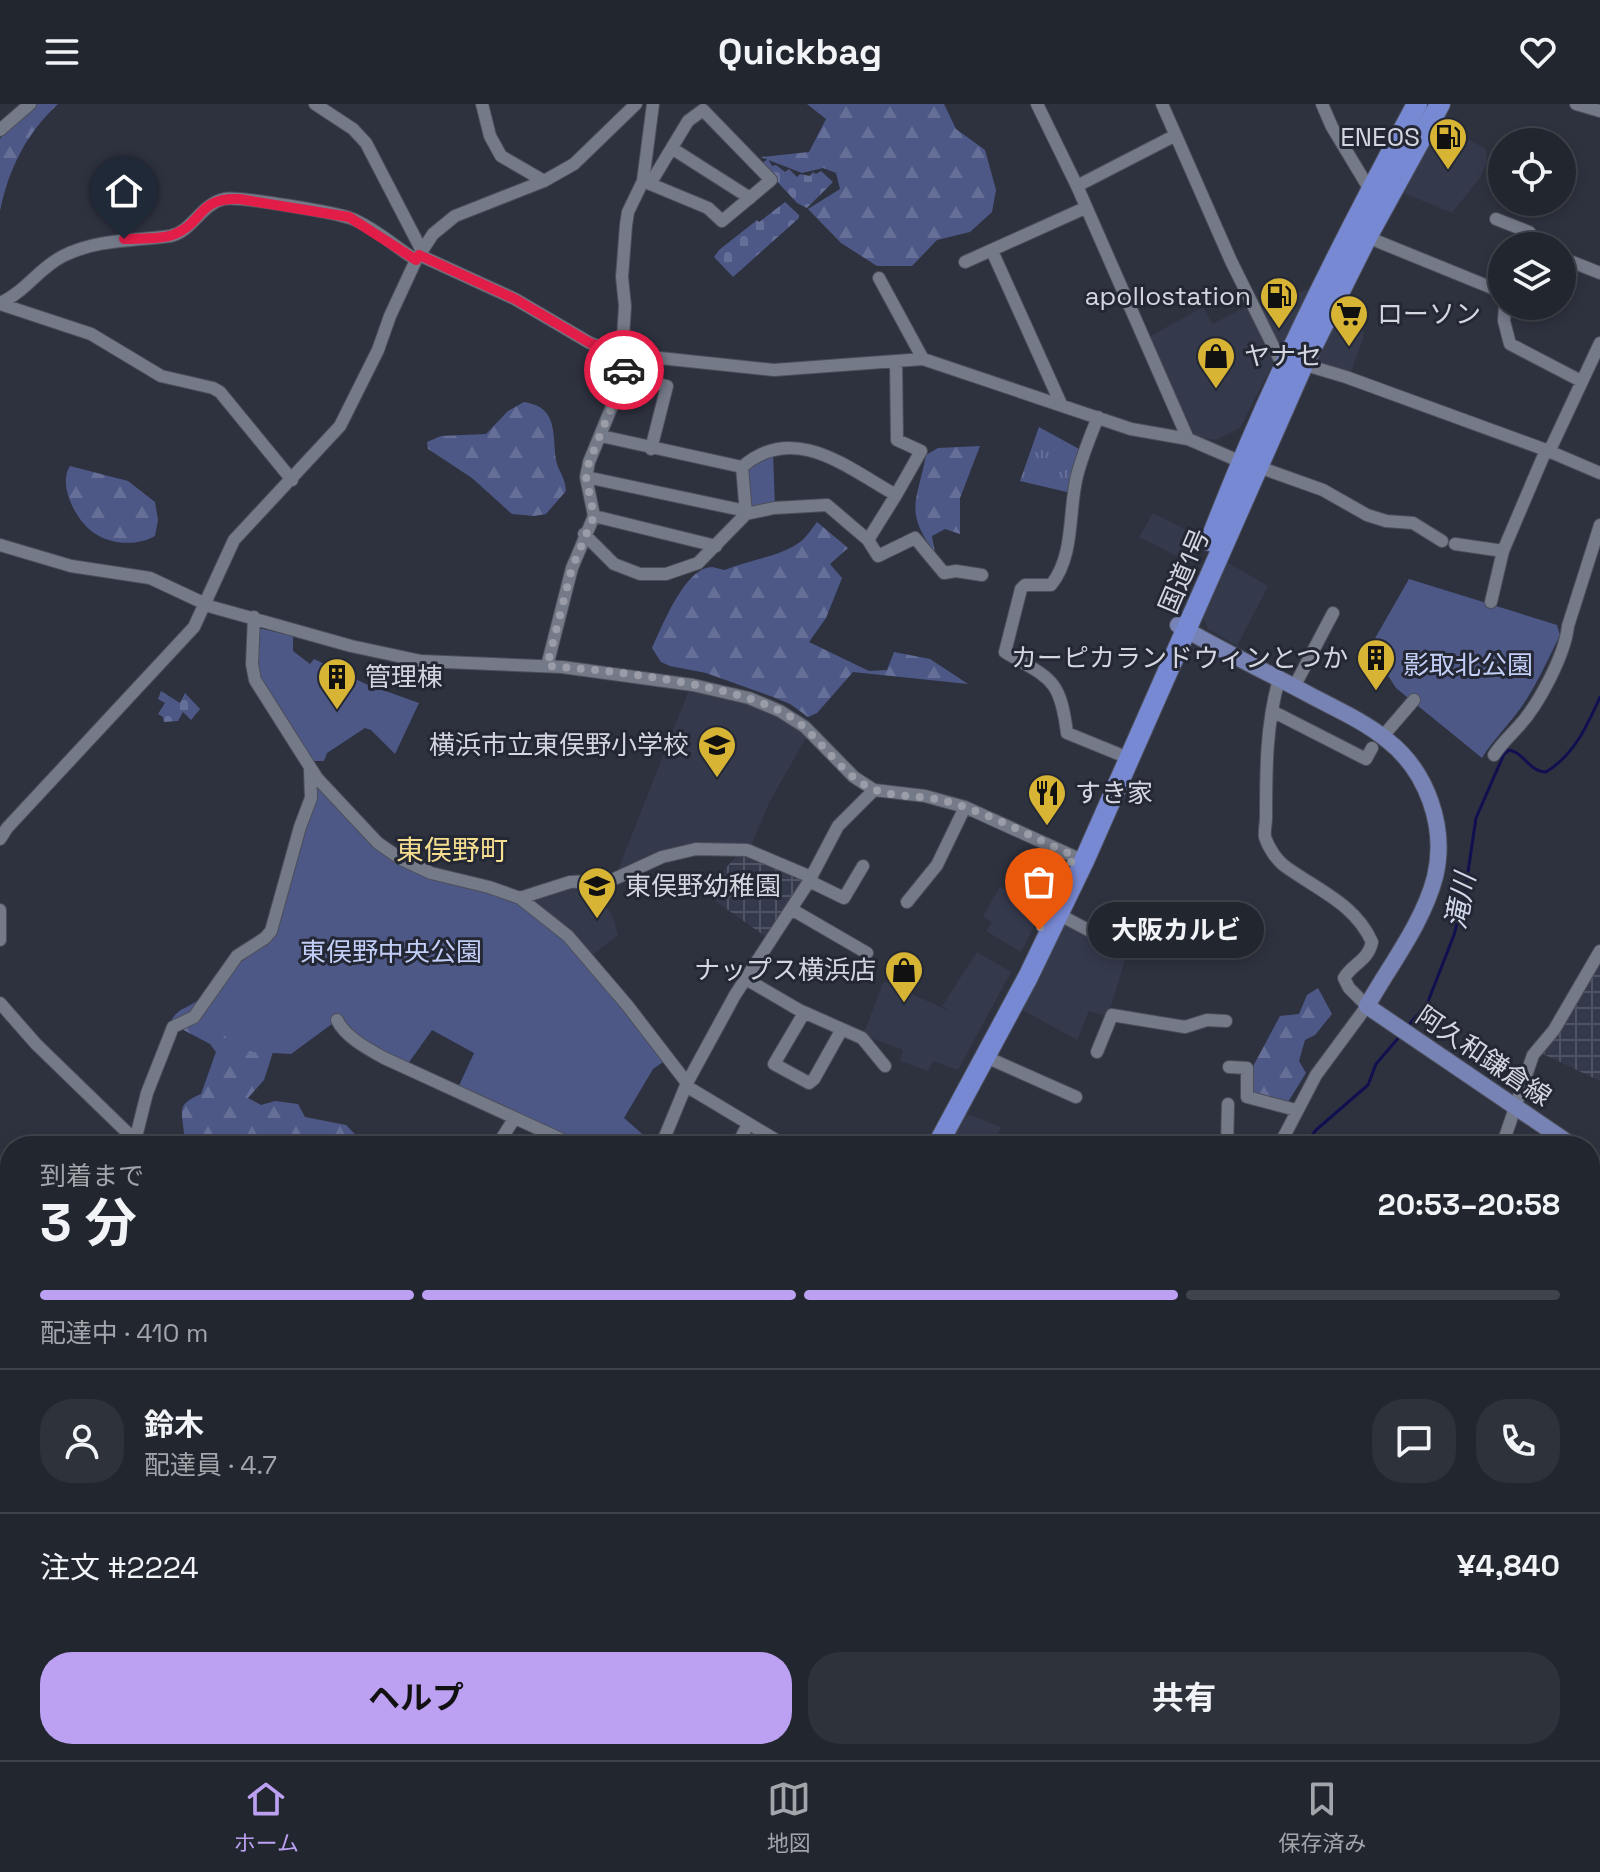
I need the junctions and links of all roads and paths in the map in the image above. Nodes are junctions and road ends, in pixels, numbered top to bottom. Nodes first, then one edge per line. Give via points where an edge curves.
1 (30, 104) edge
2 (315, 104) edge
3 (482, 104) edge
4 (636, 104) edge
5 (653, 104) edge
6 (1037, 104) edge
7 (1162, 104) edge
8 (1322, 104) edge
9 (1417, 104) edge
10 (1440, 104) edge
11 (1576, 104) edge
12 (1600, 111) edge
13 (0, 130) edge
14 (1174, 136) junction
15 (673, 149) junction
16 (544, 181) junction
17 (646, 182) junction
18 (1077, 186) junction
19 (1370, 190) junction
20 (750, 198) junction
21 (1085, 208) junction
22 (1496, 219) dead end
23 (1529, 232) edge
24 (1367, 237) junction
25 (992, 251) junction
26 (419, 256) junction
27 (965, 262) dead end
28 (1576, 264) edge
29 (1600, 273) edge
30 (879, 278) dead end
31 (1488, 286) edge
32 (0, 303) edge
33 (1504, 320) edge
34 (1600, 343) edge
35 (622, 354) junction
36 (923, 359) junction
37 (896, 361) junction
38 (1291, 363) junction
39 (624, 377) junction
40 (1581, 381) junction
41 (1061, 404) junction
42 (1098, 417) junction
43 (601, 436) junction
44 (1188, 439) junction
45 (651, 449) junction
46 (1548, 451) junction
47 (1251, 466) junction
48 (742, 467) junction
49 (1600, 473) edge
50 (586, 477) junction
51 (292, 480) junction
52 (896, 495) junction
53 (746, 512) junction
54 (594, 516) junction
55 (1600, 525) edge
56 (584, 534) junction
57 (868, 540) junction
58 (0, 545) edge
59 (716, 546) junction
60 (1503, 551) junction
61 (982, 575) dead end
62 (1491, 602) dead end
63 (206, 604) junction
64 (1333, 613) dead end
65 (254, 617) junction
66 (1183, 628) junction
67 (547, 666) junction
68 (1287, 683) junction
69 (1414, 700) dead end
70 (1272, 711) junction
71 (1377, 742) junction
72 (1121, 755) junction
73 (1494, 755) dead end
74 (309, 767) junction
75 (874, 790) junction
76 (965, 807) junction
77 (0, 839) edge
78 (1079, 858) junction
79 (863, 866) dead end
80 (810, 879) junction
81 (520, 898) junction
82 (907, 902) dead end
83 (791, 909) junction
84 (0, 910) edge
85 (1058, 914) junction
86 (0, 940) edge
87 (1600, 951) edge
88 (1130, 952) dead end
89 (867, 953) dead end
90 (746, 979) junction
91 (0, 1003) edge
92 (1367, 1006) junction
93 (804, 1013) junction
94 (337, 1020) dead end
95 (1226, 1021) dead end
96 (842, 1029) junction
97 (1097, 1052) dead end
98 (986, 1057) junction
99 (885, 1066) dead end
100 (1229, 1067) dead end
101 (686, 1084) junction
102 (1076, 1097) dead end
103 (1228, 1104) dead end
104 (1296, 1110) junction
105 (1513, 1111) junction
106 (514, 1119) junction
107 (748, 1124) junction
108 (130, 1136) edge
109 (139, 1136) edge
110 (503, 1136) edge
111 (553, 1136) edge
112 (665, 1136) edge
113 (742, 1136) edge
114 (769, 1136) edge
115 (931, 1136) edge
116 (943, 1136) edge
117 (1227, 1136) edge
118 (1284, 1136) edge
119 (1505, 1136) edge
120 (1543, 1136) edge
121 (1556, 1136) edge

1 - 13 street
2 - 26 street via 366,143
3 - 16 street via 501,156
4 - 16 street via 574,164
5 - 17 street
6 - 18 street
7 - 14 street
8 - 19 street
9 - 19 highway, 国道1号
10 - 24 highway, 国道1号
11 - 12 street
14 - 18 street
14 - 38 street via 1231,261
15 - 17 street
15 - 20 street
15 - 20 street via 688,121 703,110 771,180
16 - 26 street via 455,216 433,234
17 - 20 street via 708,208 722,221
17 - 35 street via 626,225
18 - 21 street
19 - 38 highway, 国道1号
21 - 25 street
21 - 44 street
22 - 23 street
24 - 31 street
24 - 38 highway, 国道1号
25 - 27 street
25 - 41 street
26 - 32 street via 349,217 224,199 203,209 176,234 102,243 65,255
26 - 35 street via 515,299 590,343
26 - 51 street via 340,426
28 - 29 street
30 - 36 street
32 - 51 street via 91,334 161,376 220,392
33 - 40 street via 1510,344
34 - 40 street
35 - 37 street via 774,370
35 - 39 street
36 - 37 street
36 - 41 street
37 - 52 street via 897,440 921,451
38 - 46 street via 1346,377
38 - 47 highway, 国道1号
39 - 43 street
39 - 45 street via 667,386
40 - 46 street
41 - 42 street
42 - 44 street
42 - 72 street via 1076,478 1062,564 1051,585 1021,589 1005,652 1041,672 1059,691 1067,733
43 - 45 street
43 - 50 street
44 - 47 street
45 - 48 street
46 - 49 street
46 - 60 street
47 - 60 street via 1323,490 1367,515 1413,523 1449,543
47 - 66 highway, 国道1号
48 - 52 street via 784,448 816,450
48 - 53 street
50 - 53 street
50 - 54 street
51 - 63 street via 234,540
52 - 57 street
53 - 57 street via 827,505
53 - 59 street
54 - 56 street
54 - 59 street
55 - 73 street via 1567,640 1550,678
56 - 59 street via 609,560 640,574 679,572
56 - 67 street
57 - 61 street via 878,556 915,538 944,573
58 - 63 street via 71,566 150,578
60 - 62 street
63 - 65 street
63 - 77 street via 194,627
64 - 68 street
65 - 67 street via 421,661
65 - 74 street via 253,673
66 - 68 main road
66 - 72 highway, 国道1号
66 - 78 highway, 国道1号
67 - 75 street via 749,698 805,727
68 - 70 street
68 - 71 main road
69 - 71 street
70 - 71 street via 1366,759
70 - 92 street via 1265,837 1283,865 1351,911 1370,938 1369,953 1344,978
71 - 92 main road via 1404,756 1421,778 1436,822 1438,862 1425,906
72 - 78 highway, 国道1号
74 - 81 street via 378,843 401,859
74 - 109 street via 311,798 271,931 237,956 194,1017 173,1027 147,1093
75 - 76 street
75 - 80 street via 844,818
76 - 78 street
76 - 82 street via 937,865
78 - 85 highway, 国道1号
78 - 115 highway, 国道1号
79 - 80 street via 844,898
80 - 81 street via 747,850 696,849 662,857 612,880 570,882
80 - 83 street
81 - 101 street via 568,936
83 - 89 street
83 - 90 street
84 - 86 street
85 - 88 street
85 - 98 highway, 国道1号
87 - 105 street via 1554,1030 1533,1055
90 - 93 street
90 - 101 street
91 - 108 street
92 - 104 street
92 - 105 main road, 阿久和鎌倉線 via 1473,1076
93 - 96 street
93 - 96 street via 774,1064 809,1083
94 - 106 street via 384,1058
95 - 97 street via 1185,1027 1112,1015
96 - 99 street via 866,1041
98 - 102 street
98 - 116 highway, 国道1号
100 - 104 street via 1247,1068 1247,1097
101 - 107 street
101 - 112 street
103 - 117 street
104 - 118 street
105 - 119 street
105 - 120 main road, 阿久和鎌倉線
105 - 121 main road, 阿久和鎌倉線
106 - 110 street
106 - 111 street
107 - 113 street
107 - 114 street

